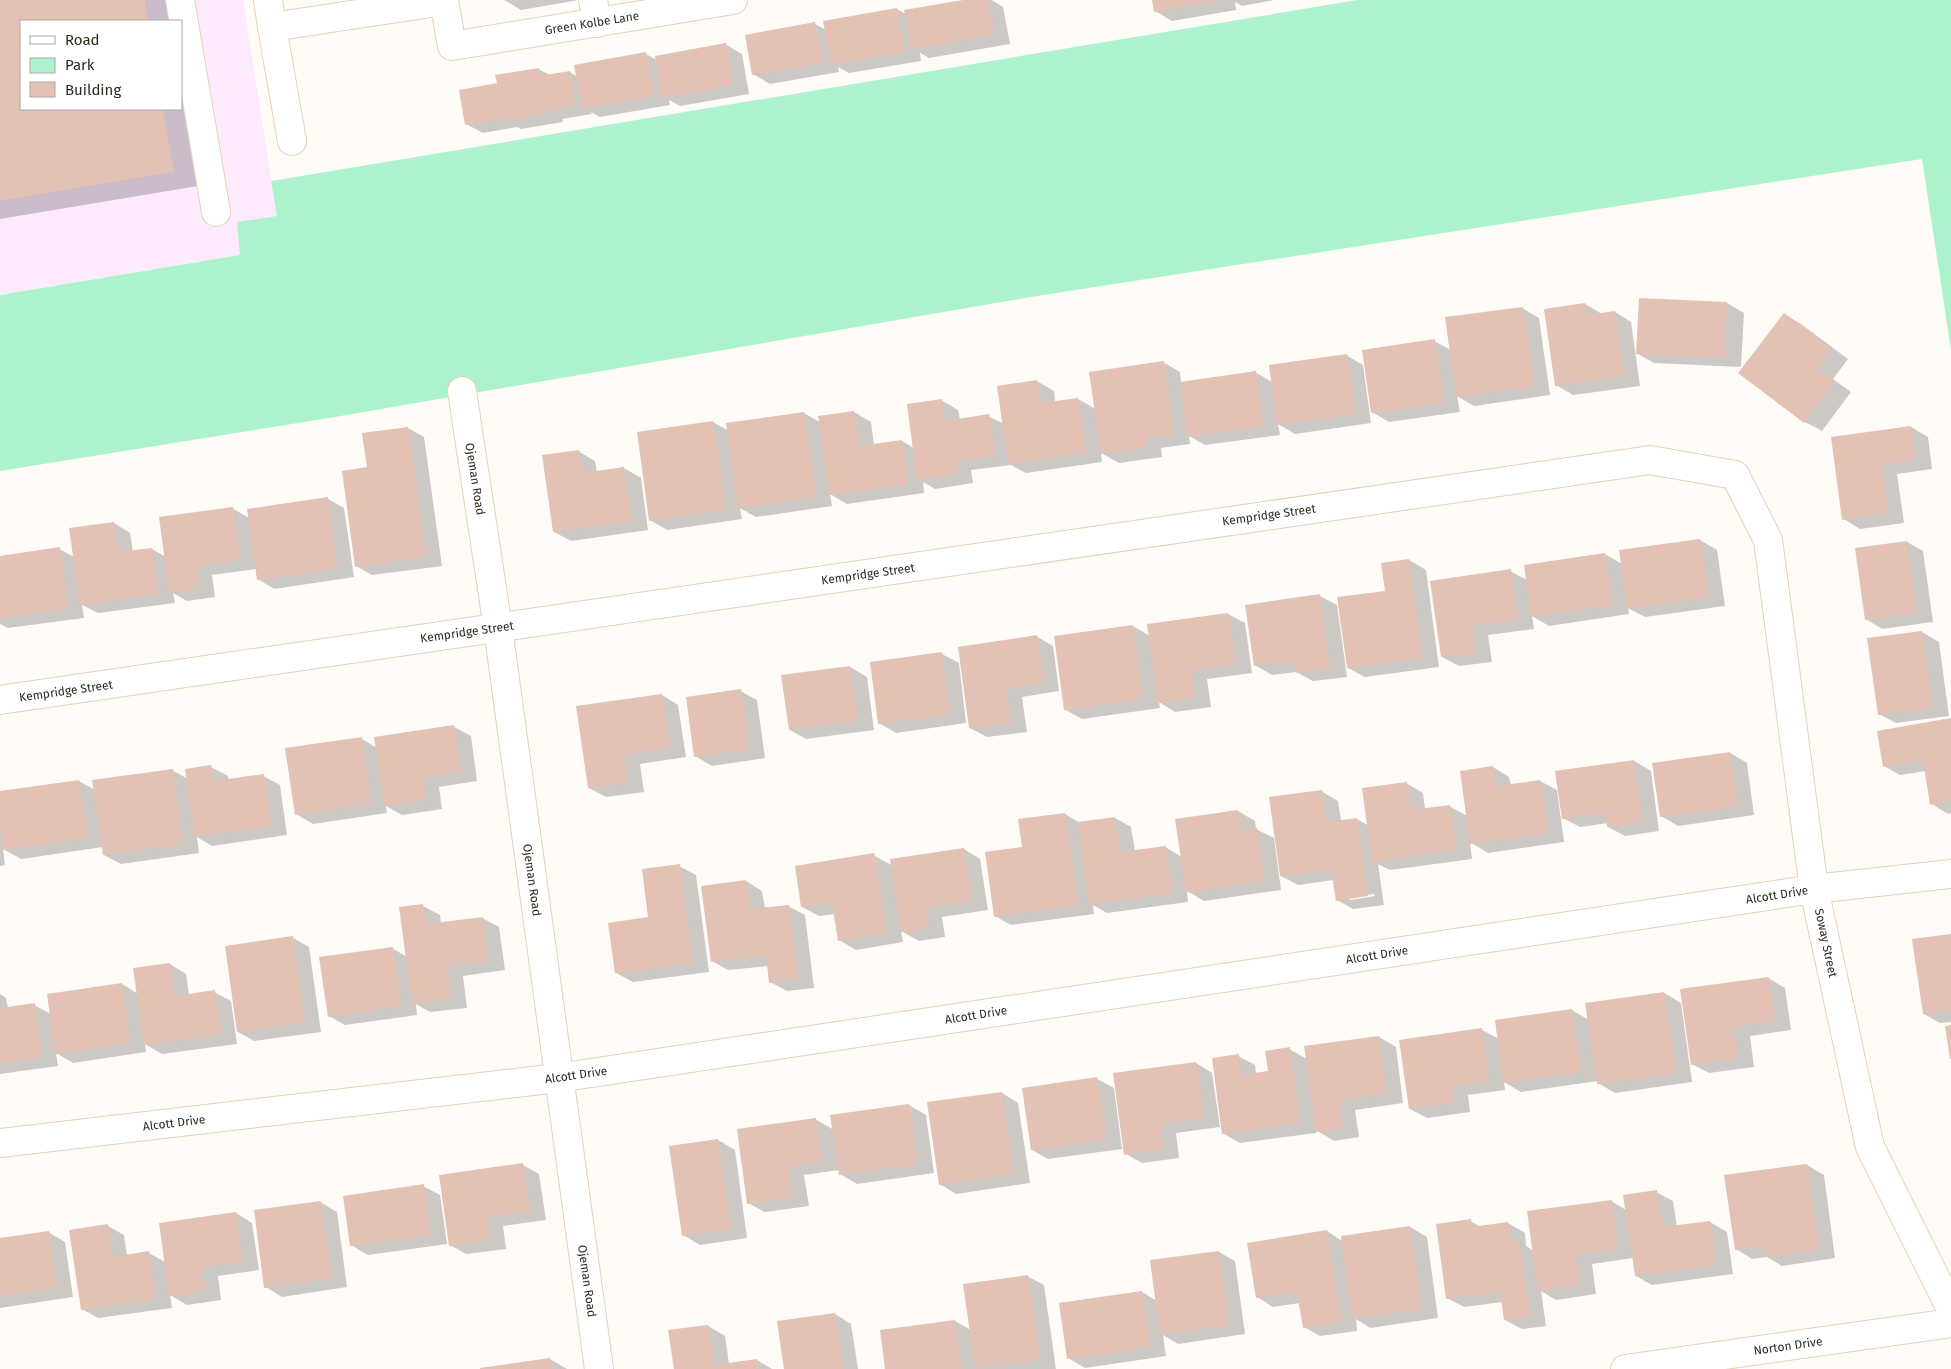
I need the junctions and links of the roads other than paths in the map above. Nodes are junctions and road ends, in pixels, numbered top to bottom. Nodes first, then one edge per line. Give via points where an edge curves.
1 (180, 0) edge
2 (268, 0) edge
3 (733, 0) edge
4 (444, 1) edge
5 (595, 11) edge
6 (272, 27) junction
7 (292, 141) dead end
8 (216, 212) dead end
9 (462, 392) dead end
10 (1735, 475) joint
11 (498, 628) junction
12 (0, 700) edge
13 (1951, 874) edge
14 (1814, 890) junction
15 (558, 1078) junction
16 (0, 1143) edge
17 (1951, 1308) edge
18 (1951, 1323) edge
19 (599, 1369) edge
20 (1625, 1369) edge

1 - 8 street
2 - 6 street
3 - 5 street, Green Kolbe Lane
4 - 5 street, Green Kolbe Lane via 452,46
4 - 6 street
6 - 7 street
9 - 11 street, Ojeman Road
10 - 11 street, Kempridge Street via 1650,460
10 - 14 street, Soway Street via 1768,540
11 - 12 street, Kempridge Street
11 - 15 street, Ojeman Road
13 - 14 street, Alcott Drive
14 - 15 street, Alcott Drive
14 - 17 street, Soway Street via 1870,1147
15 - 16 street, Alcott Drive
15 - 19 street, Ojeman Road
18 - 20 street, Norton Drive

